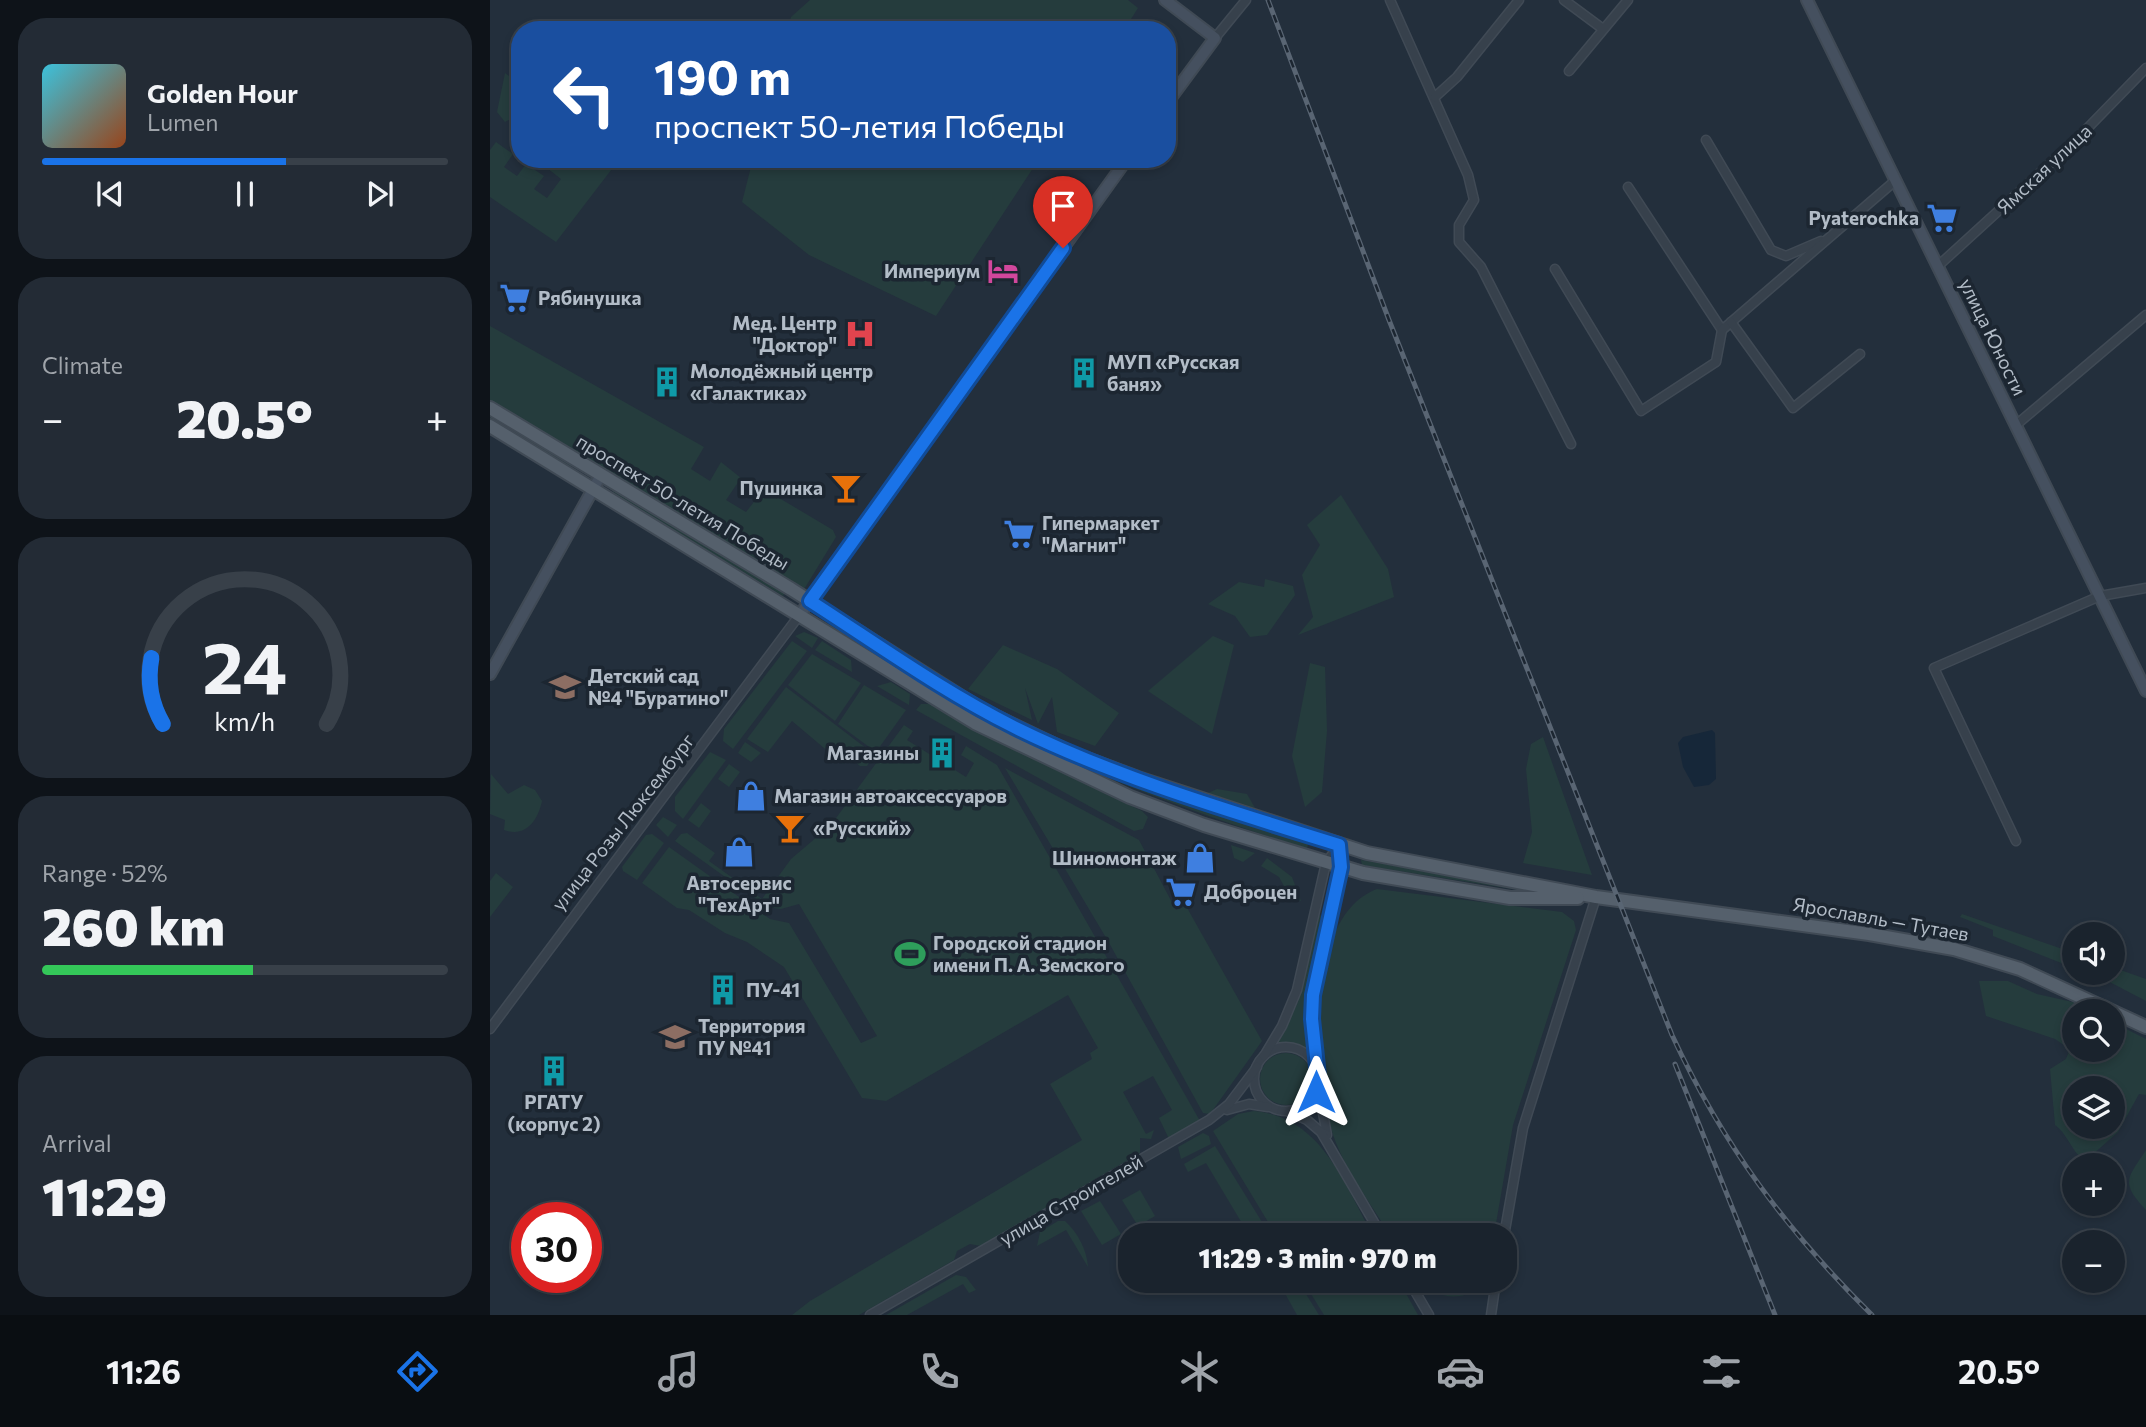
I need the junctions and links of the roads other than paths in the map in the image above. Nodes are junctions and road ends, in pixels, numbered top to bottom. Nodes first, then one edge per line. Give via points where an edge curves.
1 (1165, 0) edge
2 (1246, 0) edge
3 (1390, 0) edge
4 (1519, 0) edge
5 (1564, 0) edge
6 (1628, 0) edge
7 (1807, 0) edge
8 (1603, 29) junction
9 (1215, 38) junction
10 (2146, 68) edge
11 (1569, 71) dead end
12 (1176, 91) edge
13 (1435, 97) junction
14 (1706, 140) dead end
15 (1121, 168) edge
16 (1896, 180) junction
17 (1628, 187) dead end
18 (1829, 237) junction
19 (1938, 266) junction
20 (1555, 269) dead end
21 (2146, 315) edge
22 (1731, 322) junction
23 (1722, 330) junction
24 (1860, 354) dead end
25 (490, 408) edge
26 (2016, 425) junction
27 (490, 426) edge
28 (1571, 444) dead end
29 (601, 475) junction
30 (593, 488) junction
31 (2146, 588) edge
32 (2100, 596) junction
33 (810, 601) junction
34 (801, 613) junction
35 (490, 674) edge
36 (2145, 688) edge
37 (2015, 841) dead end
38 (1339, 845) junction
39 (1326, 863) junction
40 (1341, 867) junction
41 (1596, 897) junction
42 (2146, 1027) edge
43 (490, 1029) edge
44 (1264, 1056) junction
45 (1257, 1067) junction
46 (1318, 1079) junction
47 (1273, 1108) junction
48 (1286, 1111) junction
49 (1221, 1113) junction
50 (1330, 1145) junction
51 (1375, 1223) edge
52 (1506, 1223) edge
53 (1416, 1293) edge
54 (1494, 1293) edge
55 (870, 1315) edge
56 (1429, 1315) edge
57 (1491, 1315) edge

1 - 9 street
2 - 9 street
3 - 13 street
4 - 13 street via 1457,78
5 - 8 street
6 - 8 street
7 - 16 street, улица Юности
8 - 11 street
9 - 12 street
10 - 19 street, Ямская улица via 2076,140
13 - 28 street via 1474,200 1460,225 1459,242 1481,267
14 - 18 street via 1771,250 1786,256
15 - 33 street, улица Розы Люксембург
16 - 18 street
16 - 19 street, улица Юности
17 - 23 street
18 - 22 street
19 - 26 street, улица Юности
20 - 23 street via 1641,411 1716,362
21 - 26 street
22 - 23 street
22 - 24 street via 1793,408
25 - 29 main road, проспект 50-летия Победы
26 - 32 street, улица Юности
27 - 30 main road, проспект 50-летия Победы
29 - 30 street
29 - 33 main road, проспект 50-летия Победы
30 - 34 main road, проспект 50-летия Победы
30 - 35 street
31 - 32 street
32 - 36 street, улица Юности
32 - 37 street via 1934,668
33 - 34 street, улица Розы Люксембург
33 - 38 main road, проспект 50-летия Победы via 1015,728 1178,793
34 - 39 main road, проспект 50-летия Победы via 1009,741 1150,805
34 - 43 street, улица Розы Люксембург
38 - 39 street
38 - 40 street
38 - 41 main road, проспект 50-летия Победы
39 - 40 main road, проспект 50-летия Победы
39 - 44 street via 1297,990
40 - 41 main road, проспект 50-летия Победы via 1510,898
40 - 46 street via 1313,995
41 - 42 main road, Ярославль — Тутаев via 1954,949 2020,969
41 - 52 street via 1523,1128
44 - 45 street
44 - 46 street via 1287,1047 1299,1050 1309,1057
45 - 47 street via 1257,1092
45 - 49 street, улица Строителей
46 - 48 street via 1309,1102
46 - 50 street
47 - 48 street
47 - 49 street via 1250,1104
48 - 50 street via 1314,1125
49 - 55 street, улица Строителей
50 - 51 street
53 - 56 street
54 - 57 street

